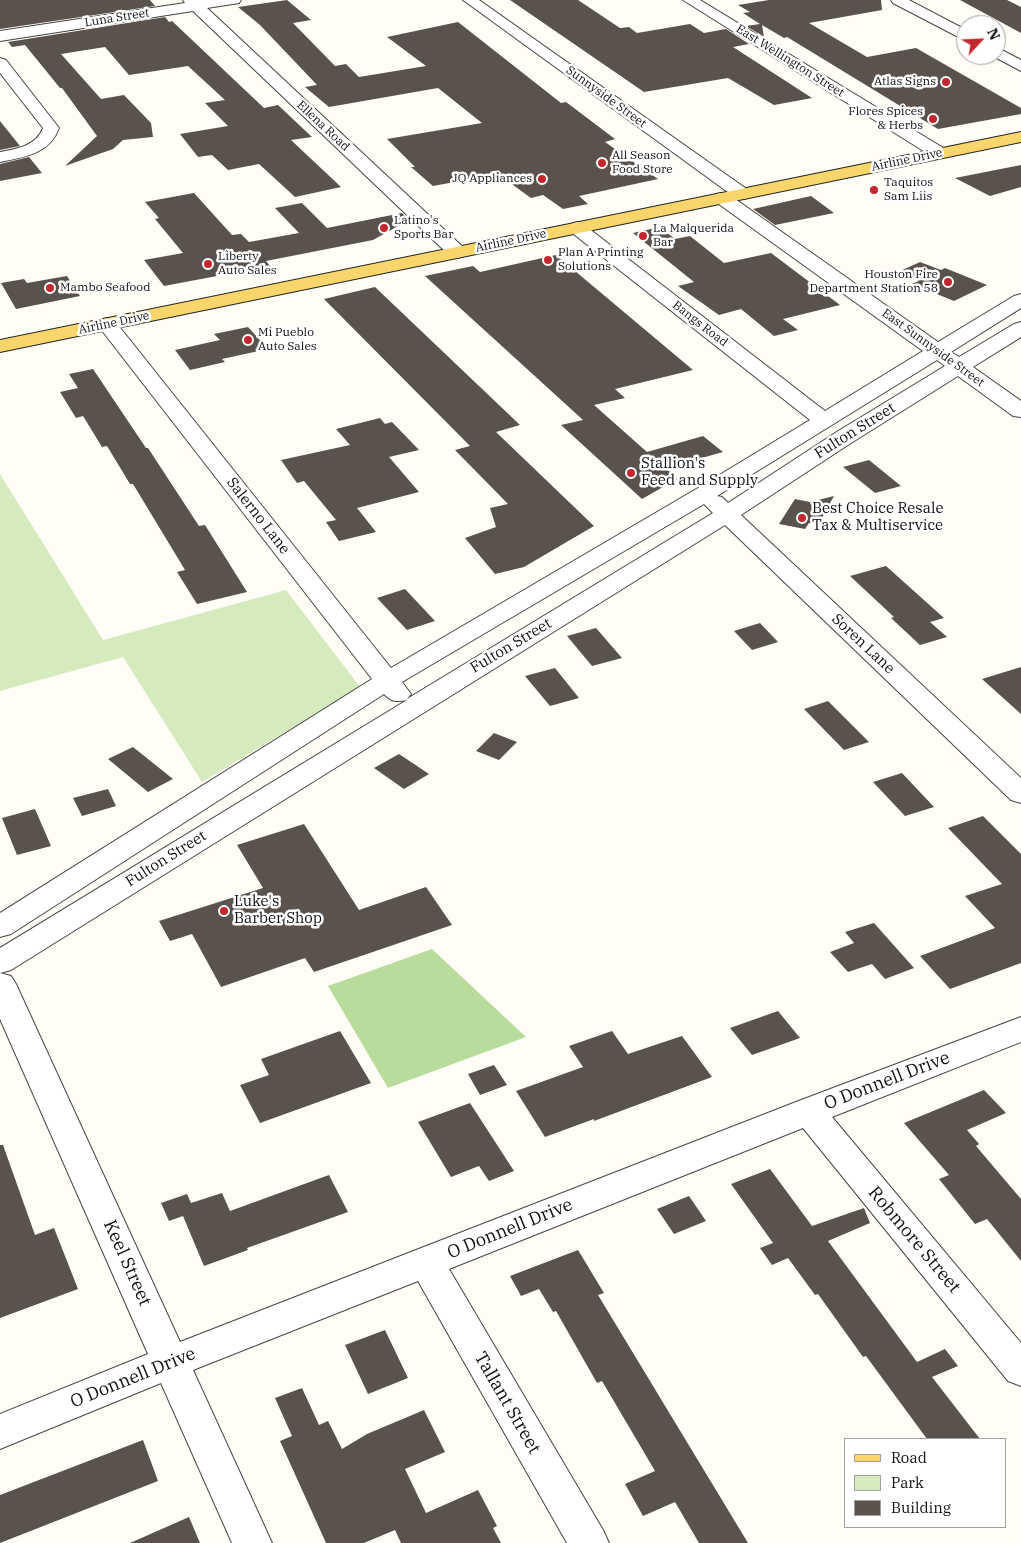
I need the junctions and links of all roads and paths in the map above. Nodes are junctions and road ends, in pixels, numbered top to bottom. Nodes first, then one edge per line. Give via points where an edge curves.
1 (234, 0) edge
2 (470, 0) edge
3 (690, 0) edge
4 (898, 0) edge
5 (193, 3) edge
6 (956, 31) edge
7 (0, 36) edge
8 (1006, 58) edge
9 (0, 63) edge
10 (1021, 66) edge
11 (1021, 137) edge
12 (939, 154) junction
13 (0, 156) edge
14 (742, 194) junction
15 (722, 198) junction
16 (577, 228) junction
17 (457, 252) junction
18 (1021, 300) edge
19 (999, 312) junction
20 (1021, 320) edge
21 (106, 324) junction
22 (1021, 328) edge
23 (0, 346) edge
24 (938, 352) junction
25 (960, 367) junction
26 (1021, 411) edge
27 (823, 420) junction
28 (706, 493) junction
29 (726, 514) junction
30 (388, 680) junction
31 (408, 709) junction
32 (1021, 794) edge
33 (0, 927) edge
34 (0, 962) edge
35 (0, 984) edge
36 (1021, 1029) edge
37 (808, 1111) junction
38 (426, 1262) junction
39 (171, 1362) junction
40 (1021, 1370) edge
41 (0, 1432) edge
42 (252, 1543) edge
43 (589, 1543) edge

1 - 5 street, Luna Street
2 - 14 street, Sunnyside Street
3 - 12 street, East Wellington Street
4 - 6 street
5 - 7 street, Luna Street
5 - 17 street, Ellena Road
8 - 10 street
9 - 13 street via 51,128 50,136 40,146
11 - 12 main road, Airline Drive
12 - 14 main road, Airline Drive
14 - 15 main road, Airline Drive
15 - 16 main road, Airline Drive
15 - 24 street, East Sunnyside Street
16 - 17 main road, Airline Drive
16 - 27 street, Bangs Road
17 - 21 main road, Airline Drive
18 - 19 street, Fulton Street
19 - 20 street
19 - 24 street, Fulton Street
21 - 23 main road, Airline Drive
21 - 30 street, Salerno Lane
22 - 25 street, Fulton Street
24 - 25 street, East Sunnyside Street
24 - 27 street, Fulton Street
25 - 26 street, East Sunnyside Street
25 - 29 street, Fulton Street
27 - 28 street, Fulton Street
28 - 29 street, Soren Lane
28 - 30 street, Fulton Street
29 - 31 street, Fulton Street
29 - 32 street, Soren Lane
30 - 31 street, Salerno Lane
30 - 33 street, Fulton Street
31 - 34 street, Fulton Street
35 - 39 street, Keel Street
36 - 37 street, O Donnell Drive
37 - 38 street, O Donnell Drive
37 - 40 street, Robmore Street
38 - 39 street, O Donnell Drive
38 - 43 street, Tallant Street
39 - 41 street, O Donnell Drive
39 - 42 street, Keel Street

